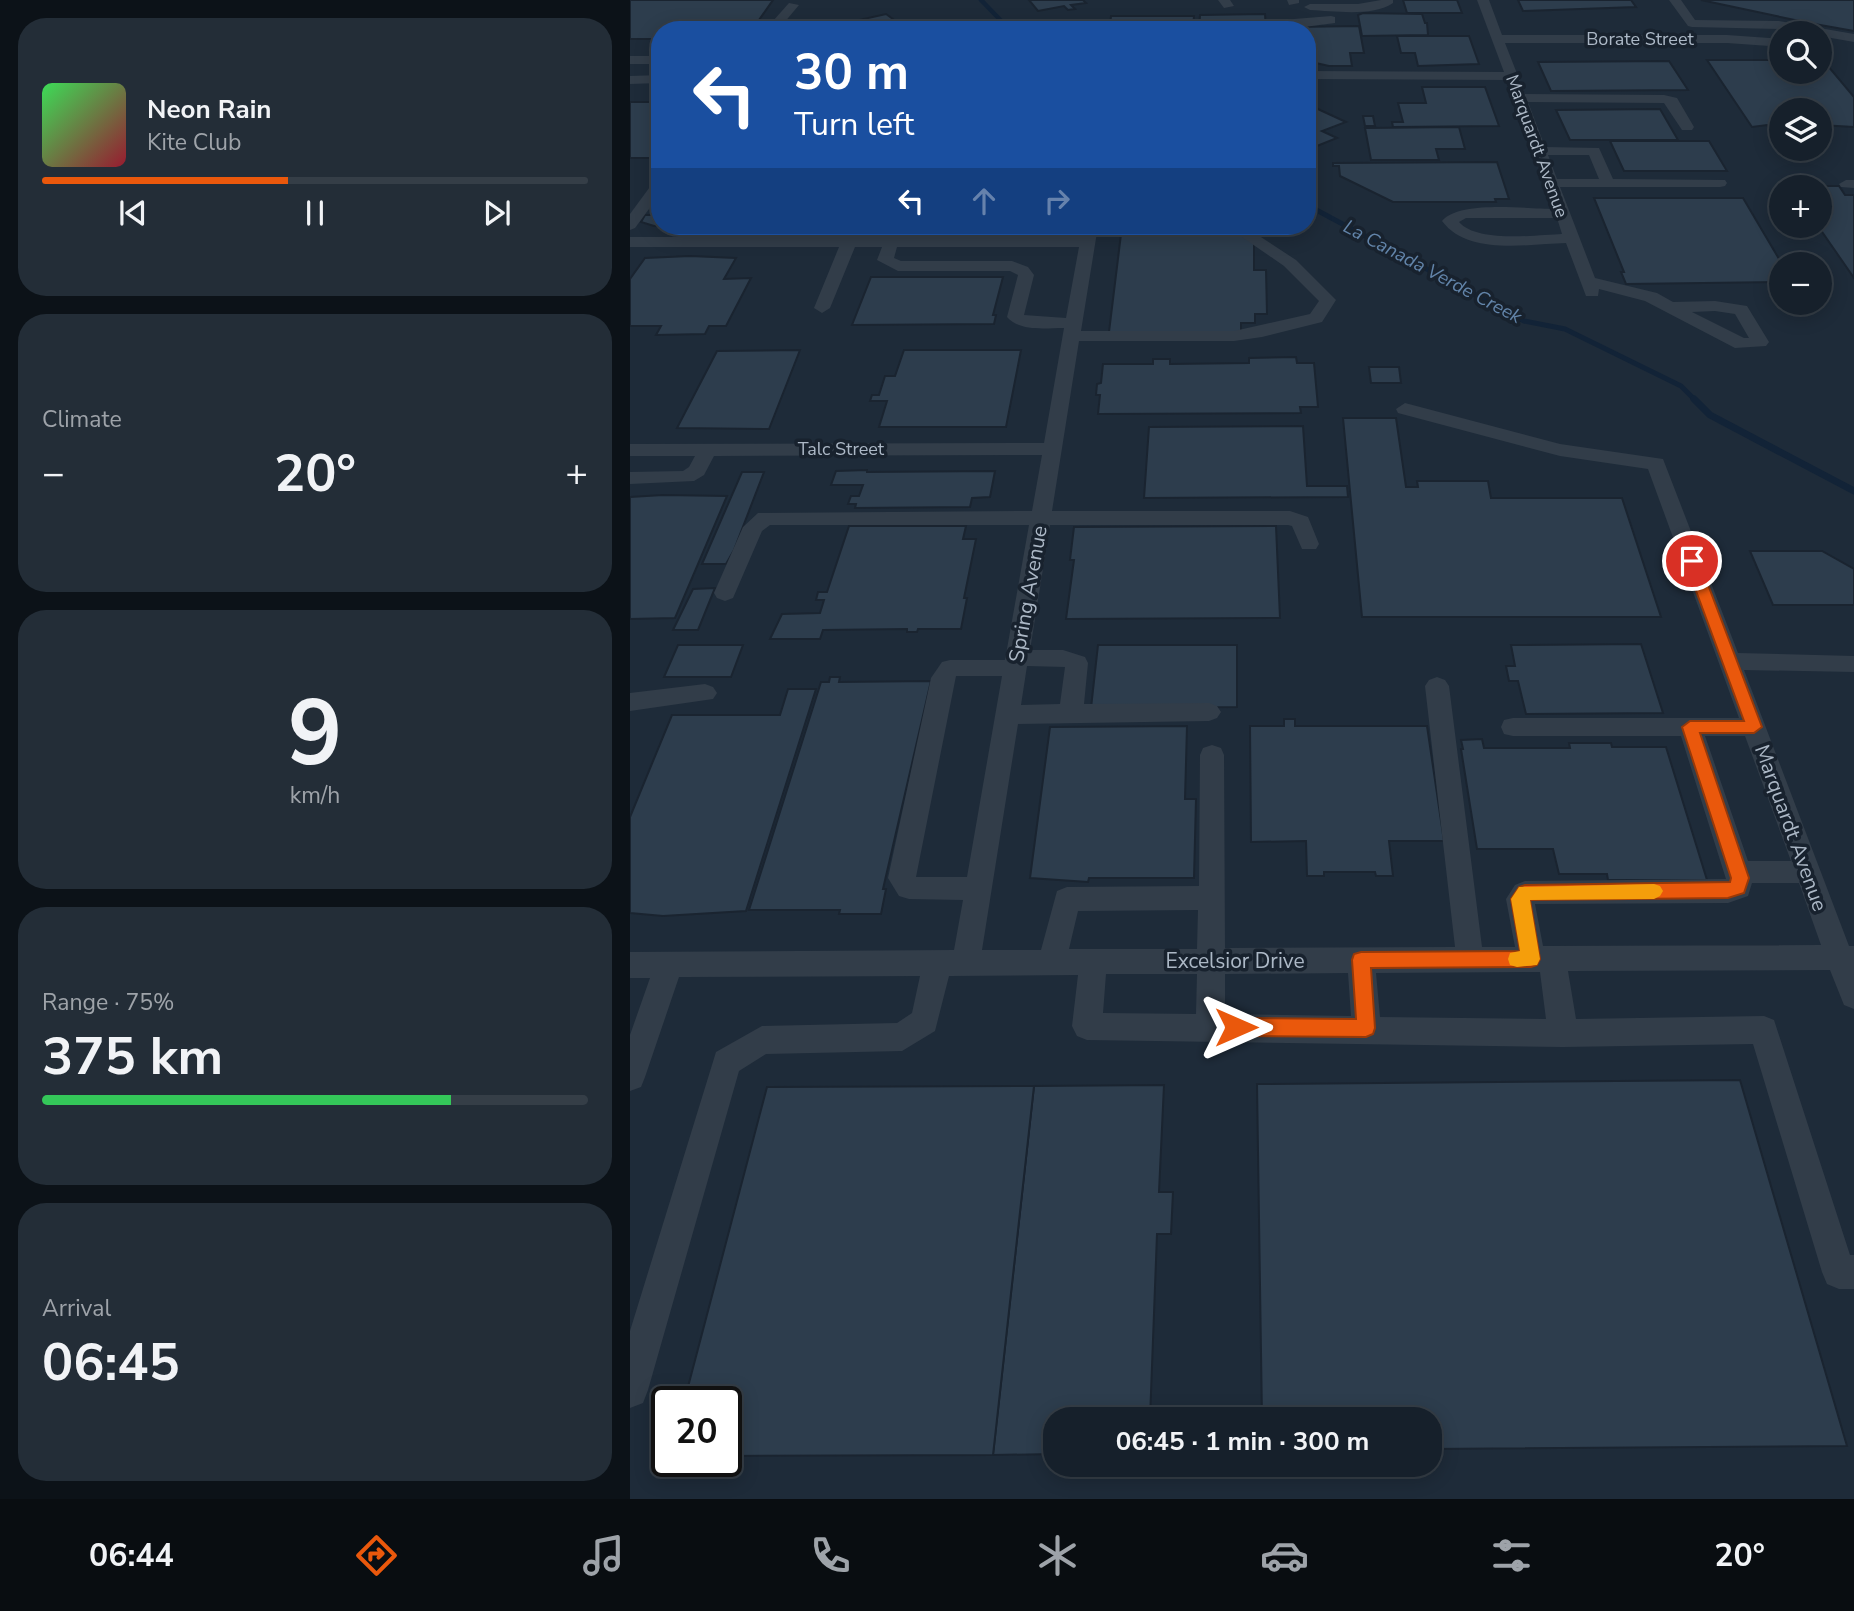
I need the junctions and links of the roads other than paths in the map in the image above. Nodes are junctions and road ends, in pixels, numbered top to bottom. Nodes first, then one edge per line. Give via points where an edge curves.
1 (1387, 0) edge
2 (1483, 0) edge
3 (1675, 0) edge
4 (793, 5) dead end
5 (1310, 7) dead end
6 (1347, 19) dead end
7 (779, 21) edge
8 (1291, 21) edge
9 (1573, 23) dead end
10 (1718, 24) junction
11 (1854, 38) edge
12 (1497, 39) junction
13 (1565, 39) junction
14 (1583, 39) junction
15 (1727, 39) junction
16 (1769, 42) edge
17 (1574, 54) dead end
18 (630, 60) edge
19 (651, 60) edge
20 (1316, 75) edge
21 (1511, 76) junction
22 (651, 79) edge
23 (630, 80) edge
24 (1520, 99) junction
25 (1687, 127) dead end
26 (1539, 151) junction
27 (1551, 183) junction
28 (1608, 183) junction
29 (1720, 183) dead end
30 (651, 196) edge
31 (1563, 214) junction
32 (630, 225) edge
33 (864, 235) edge
34 (1023, 235) edge
35 (1088, 235) edge
36 (1248, 235) edge
37 (1572, 237) junction
38 (630, 242) edge
39 (857, 242) junction
40 (891, 242) junction
41 (1669, 307) dead end
42 (822, 308) dead end
43 (1072, 329) junction
44 (1405, 409) dead end
45 (708, 449) junction
46 (1052, 449) junction
47 (630, 450) edge
48 (630, 478) edge
49 (1041, 518) junction
50 (1309, 544) dead end
51 (725, 593) dead end
52 (1729, 661) junction
53 (1016, 663) junction
54 (1854, 664) edge
55 (1437, 686) dead end
56 (705, 693) dead end
57 (630, 702) edge
58 (1209, 712) dead end
59 (1064, 713) junction
60 (1008, 715) junction
61 (1513, 727) dead end
62 (1690, 727) junction
63 (1754, 727) junction
64 (1212, 755) dead end
65 (1738, 872) junction
66 (1808, 872) junction
67 (979, 888) junction
68 (1212, 898) junction
69 (1847, 958) edge
70 (1470, 959) junction
71 (1541, 959) junction
72 (1361, 960) junction
73 (1210, 961) junction
74 (966, 962) junction
75 (1052, 962) junction
76 (1093, 962) junction
77 (937, 963) junction
78 (630, 965) edge
79 (669, 965) junction
80 (1854, 996) edge
81 (1210, 1027) junction
82 (1366, 1028) junction
83 (1563, 1033) junction
84 (630, 1077) edge
85 (1854, 1272) edge
86 (630, 1390) edge

1 - 5 street via 1363,7
2 - 12 street, Marquardt Avenue
3 - 10 street via 1692,23
4 - 7 street
6 - 8 street
9 - 14 street
10 - 11 street via 1780,25
10 - 15 street
12 - 13 street, Borate Street
12 - 21 street, Marquardt Avenue
13 - 14 street, Borate Street
13 - 17 street
14 - 15 street, Borate Street
15 - 16 street, Borate Street
18 - 19 street
20 - 21 street
21 - 24 street, Marquardt Avenue
22 - 23 street
24 - 25 street via 1664,99 1672,101
24 - 26 street, Marquardt Avenue
26 - 27 street, Marquardt Avenue
26 - 28 street via 1594,151
27 - 28 street
27 - 31 street, Marquardt Avenue
28 - 29 street
30 - 32 street
31 - 37 street, Marquardt Avenue
31 - 37 street via 1465,213 1450,221 1463,235 1479,238
33 - 39 street
34 - 40 street
35 - 43 street, Spring Avenue
36 - 43 street via 1290,263 1328,300 1315,318 1234,336
37 - 41 street, Marquardt Avenue via 1590,286 1651,297
38 - 39 street
39 - 40 street
39 - 42 street
40 - 43 street via 885,260 898,266 1022,270 1026,275 1015,317
43 - 46 street, Spring Avenue
44 - 52 street, Marquardt Avenue via 1560,452 1656,463
45 - 46 street, Talc Street
45 - 47 street, Talc Street
45 - 48 street via 697,471 687,477
46 - 49 street, Spring Avenue
49 - 50 street via 1290,518 1301,522
49 - 51 street via 765,518 753,527
49 - 53 street, Spring Avenue
52 - 54 street
52 - 63 street, Marquardt Avenue
53 - 59 street via 1063,658 1077,663 1071,709
53 - 60 street, Spring Avenue
53 - 67 street via 950,668 943,678 901,878 909,888
55 - 70 street
56 - 57 street
58 - 59 street
59 - 60 street
60 - 67 street, Spring Avenue
61 - 62 street
62 - 63 street
62 - 65 street
63 - 66 street, Marquardt Avenue
64 - 68 street
65 - 66 street
65 - 71 street via 1741,883 1728,891 1525,892 1520,899
66 - 69 street, Marquardt Avenue
67 - 74 street, Spring Avenue
68 - 73 street
68 - 75 street via 1067,898
69 - 71 street, Excelsior Drive
69 - 80 street, Marquardt Avenue
70 - 71 street, Excelsior Drive
70 - 72 street, Excelsior Drive
71 - 83 street
72 - 73 street, Excelsior Drive
72 - 82 street
73 - 76 street, Excelsior Drive
73 - 81 street
74 - 75 street, Excelsior Drive
74 - 77 street, Excelsior Drive
75 - 76 street, Excelsior Drive
76 - 81 street via 1087,1026
77 - 79 street, Excelsior Drive
77 - 86 street via 925,1021 902,1037 762,1040 727,1062
78 - 79 street, Excelsior Drive
79 - 84 street
81 - 82 street
82 - 83 street
83 - 85 street via 1764,1030 1839,1272

